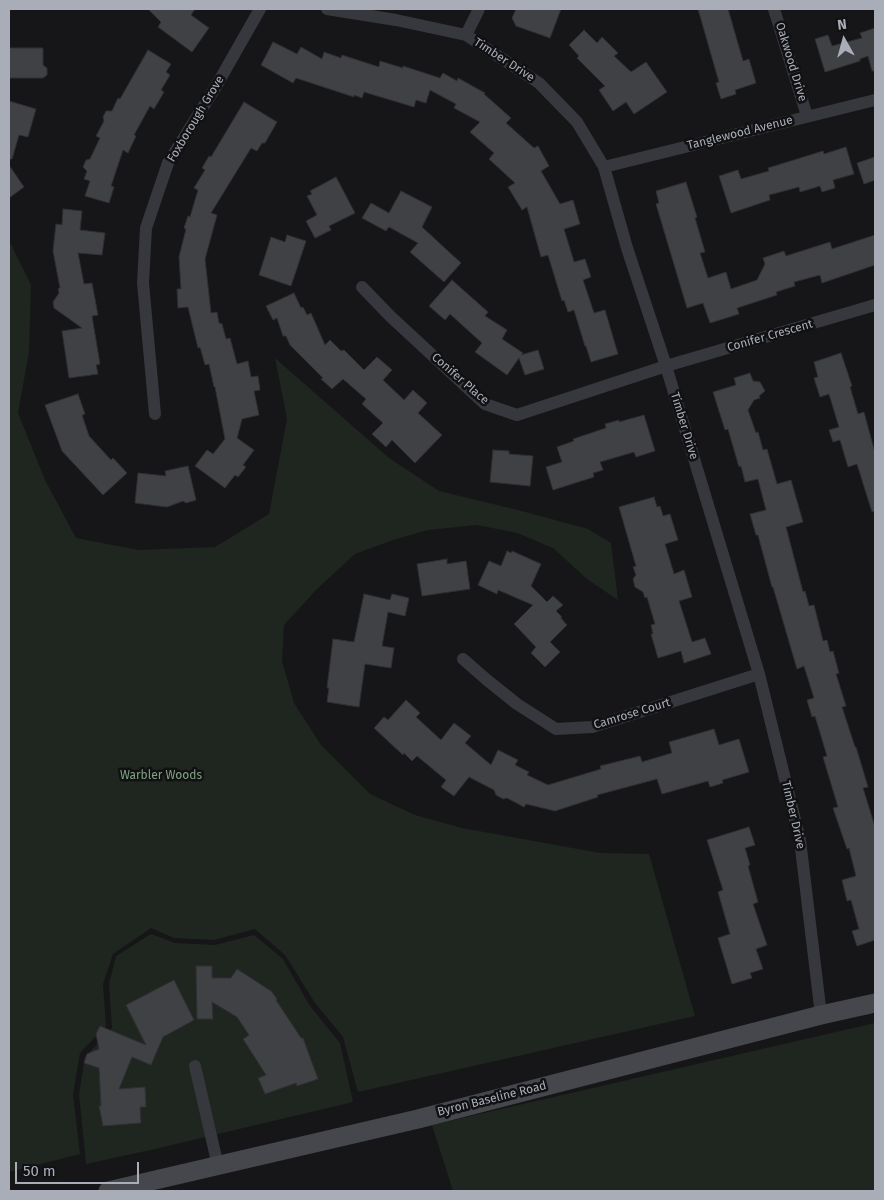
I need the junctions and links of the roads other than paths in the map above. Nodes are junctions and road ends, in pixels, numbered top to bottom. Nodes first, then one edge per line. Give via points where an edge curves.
1 (260, 9) edge
2 (327, 9) edge
3 (479, 9) edge
4 (774, 9) edge
5 (466, 35) junction
6 (875, 100) edge
7 (807, 116) junction
8 (604, 167) junction
9 (362, 287) dead end
10 (875, 305) edge
11 (666, 366) junction
12 (155, 414) dead end
13 (463, 659) dead end
14 (759, 674) junction
15 (875, 1004) edge
16 (821, 1015) junction
17 (195, 1066) dead end
18 (218, 1166) junction
19 (108, 1191) edge

1 - 12 street, Foxborough Grove via 168,164 146,228 143,283
2 - 5 street, Timber Drive
3 - 5 street
4 - 7 street, Oakwood Drive
5 - 8 street, Timber Drive via 539,83 577,122
6 - 7 street, Tanglewood Avenue
7 - 8 street, Tanglewood Avenue
8 - 11 street, Timber Drive
9 - 11 street, Conifer Place via 485,404 516,415
10 - 11 street, Conifer Crescent
11 - 14 street, Timber Drive
13 - 14 street, Camrose Court via 518,704 556,729 592,727
14 - 16 street, Timber Drive via 800,840
15 - 16 main road, Byron Baseline Road
16 - 18 main road, Byron Baseline Road via 418,1119
17 - 18 street
18 - 19 main road, Byron Baseline Road

